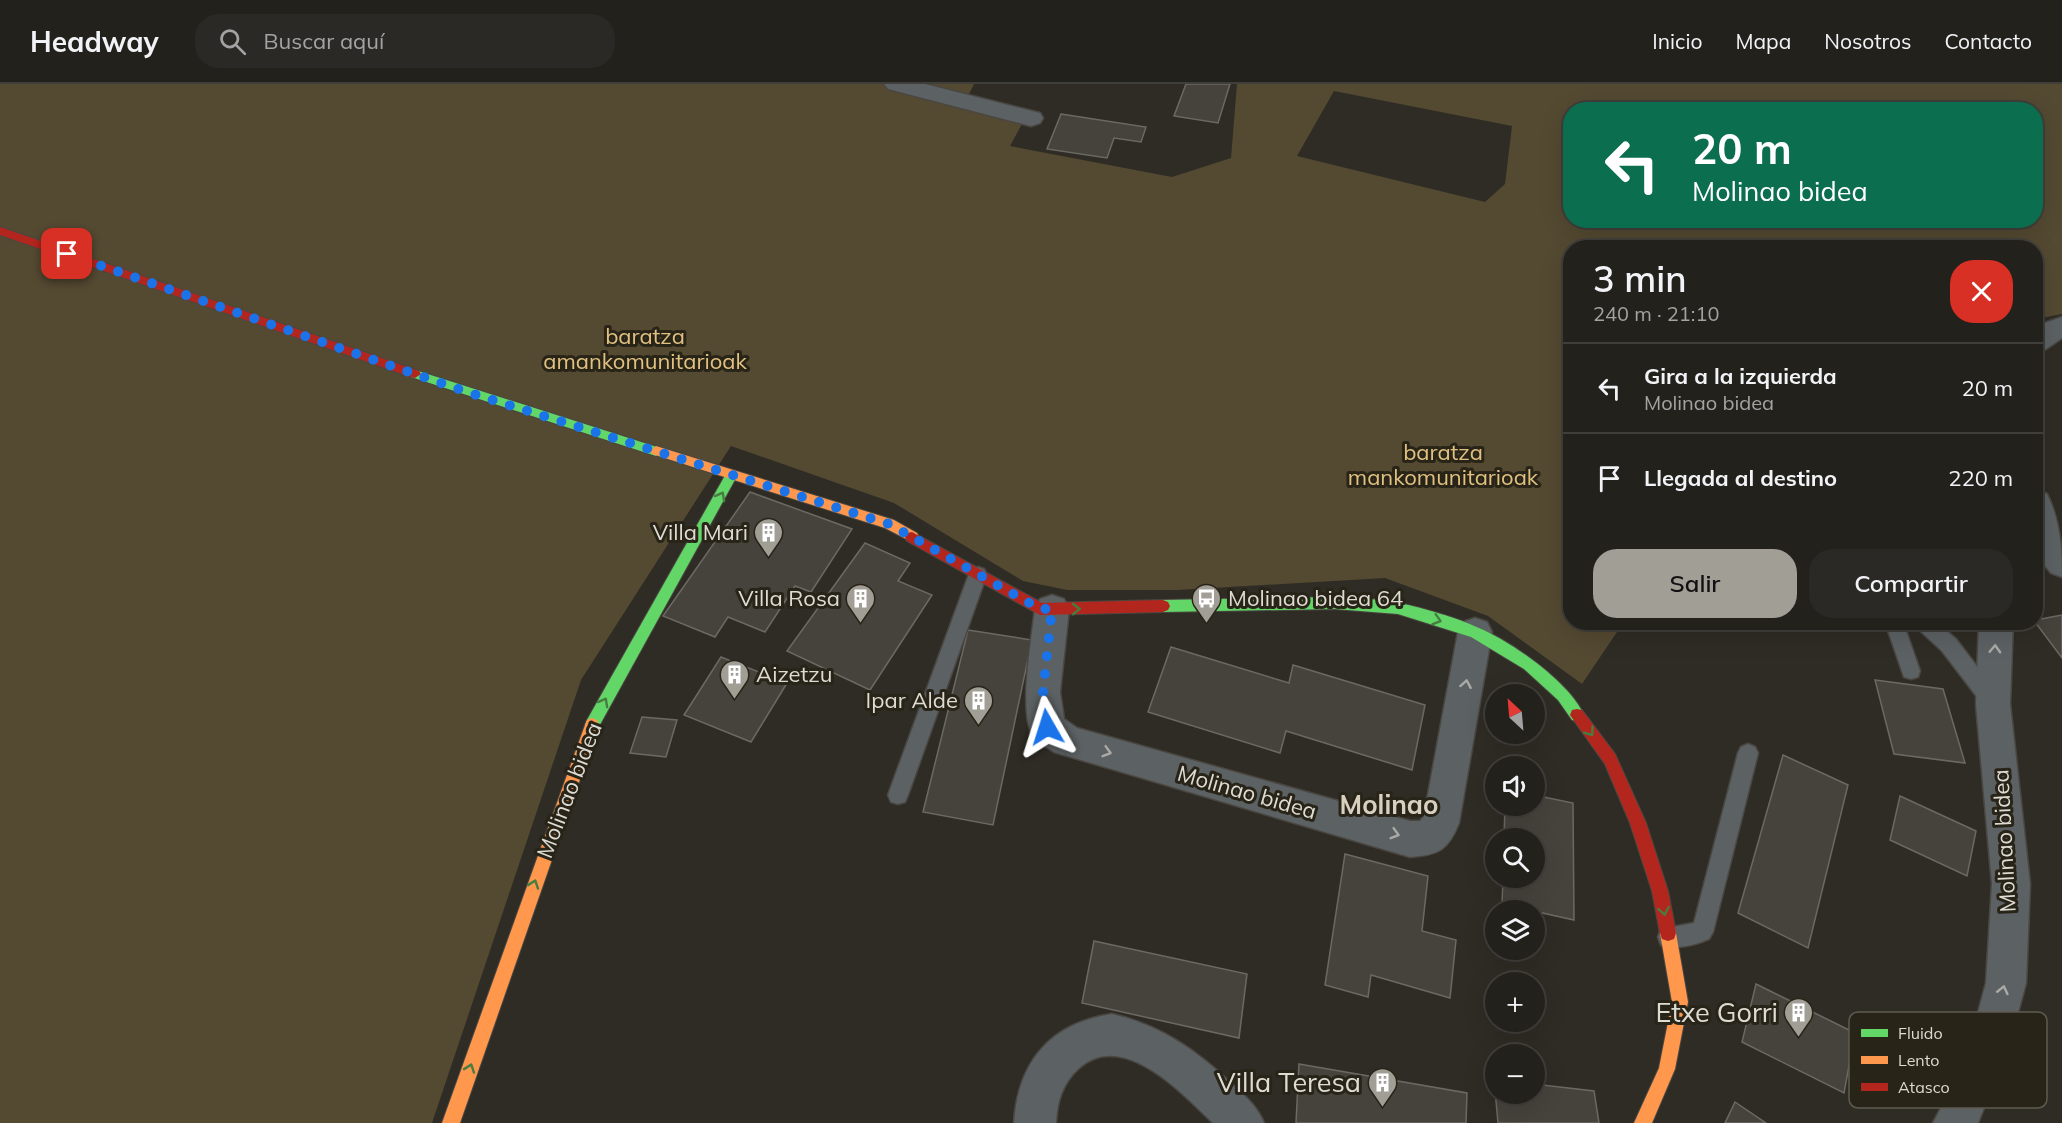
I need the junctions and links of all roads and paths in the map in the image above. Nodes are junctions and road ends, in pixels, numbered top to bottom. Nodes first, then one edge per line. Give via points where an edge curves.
1 (896, 84) edge
2 (1031, 118) dead end
3 (0, 231) edge
4 (2062, 327) edge
5 (2043, 336) edge
6 (731, 476) junction
7 (2043, 534) edge
8 (2052, 564) edge
9 (978, 574) junction
10 (1052, 609) junction
11 (1897, 630) edge
12 (1932, 630) edge
13 (1996, 630) edge
14 (1475, 632) junction
15 (1911, 670) dead end
16 (1994, 704) junction
17 (1748, 753) dead end
18 (898, 795) dead end
19 (1669, 937) junction
20 (1998, 1012) edge
21 (1963, 1108) edge
22 (451, 1123) edge
23 (1035, 1123) edge
24 (1243, 1123) edge
25 (1643, 1123) edge
26 (1954, 1123) edge

1 - 2 street
3 - 6 street via 467,392
4 - 5 street
6 - 9 street via 889,524
22 -> 6 street, Molinao bidea via 588,732
7 - 8 street
9 - 10 street via 1040,609
9 - 18 lane
10 -> 14 street via 1335,603 1398,608
10 -> 14 street, Molinao bidea via 1043,692 1045,716 1047,727 1067,741 1410,839 1429,838 1441,823
11 - 15 lane
12 - 16 lane via 1949,645
16 -> 13 street, Molinao bidea
14 -> 19 street via 1529,665 1563,696 1610,759 1638,823 1660,891
20 -> 16 street, Molinao bidea via 2006,983 2011,884
17 - 19 lane via 1702,932
19 - 25 street via 1680,1002 1667,1069
26 -> 21 street, Molinao bidea
23 - 24 street via 1044,1080 1055,1062 1079,1043 1110,1035 1133,1038 1154,1048 1185,1069

